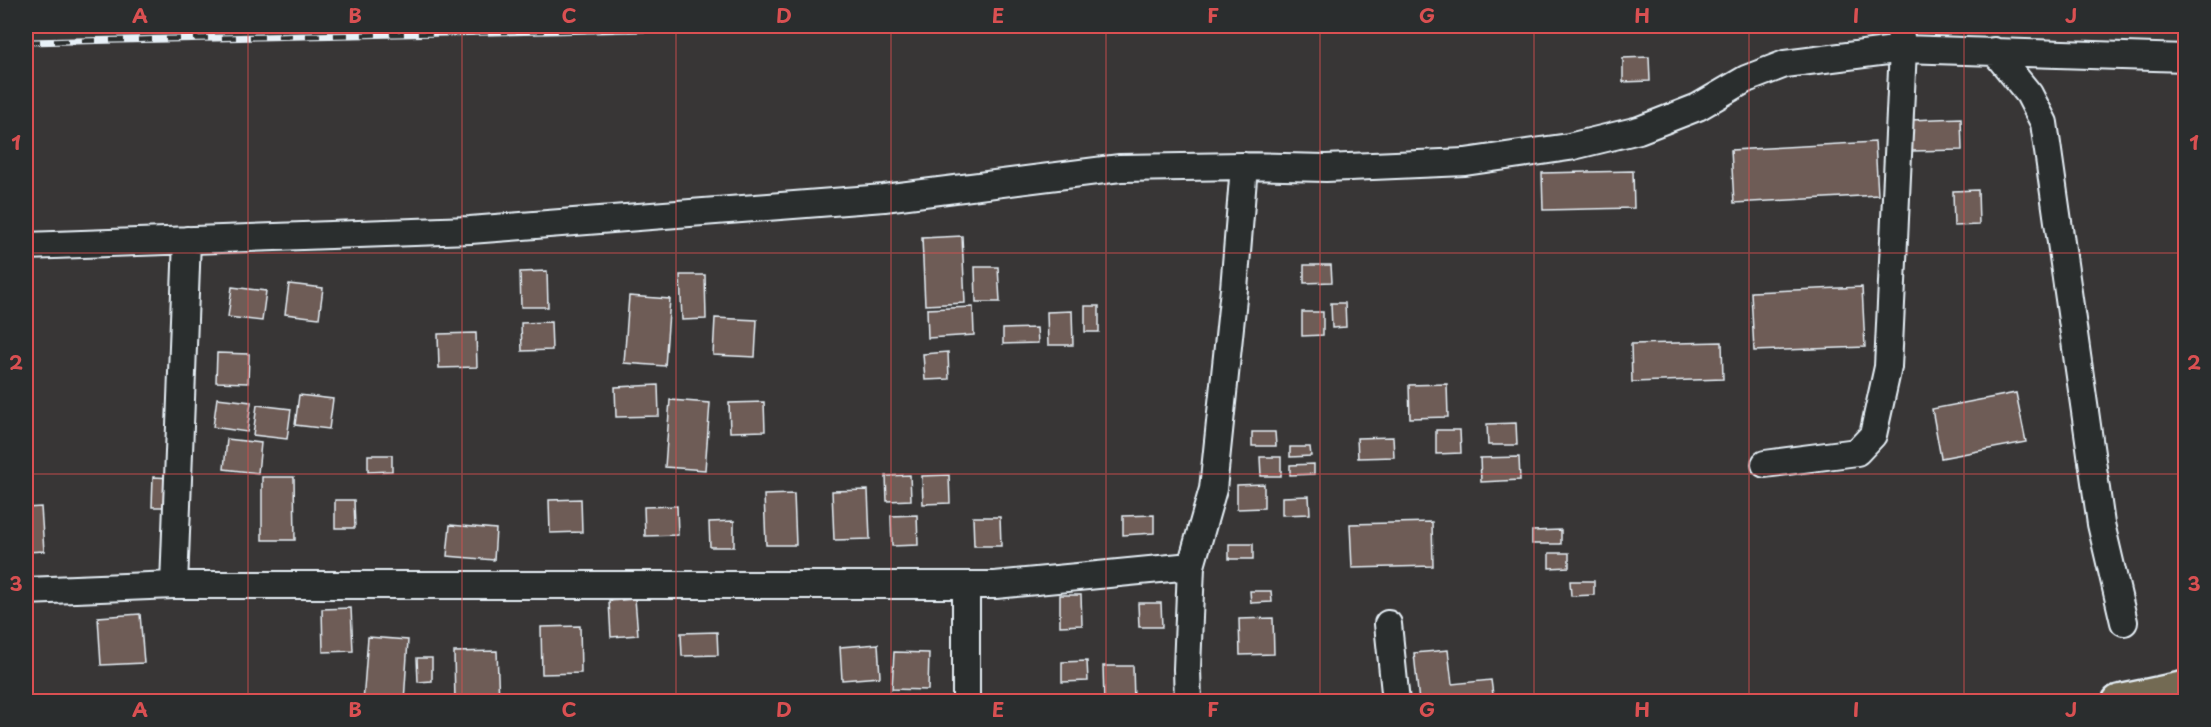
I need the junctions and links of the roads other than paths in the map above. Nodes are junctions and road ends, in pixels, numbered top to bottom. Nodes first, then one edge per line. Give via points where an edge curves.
1 (1901, 37) edge
2 (1994, 51) junction
3 (2186, 57) edge
4 (1244, 166) junction
5 (187, 240) junction
6 (26, 246) edge
7 (1765, 464) dead end
8 (1191, 566) junction
9 (174, 585) junction
10 (966, 585) junction
11 (26, 591) edge
12 (2124, 622) dead end
13 (1388, 624) dead end
14 (2186, 688) edge
15 (966, 702) edge
16 (1188, 702) edge
17 (1396, 702) edge
18 (2119, 702) edge

1 - 2 street
1 - 4 street via 1785,64 1746,79 1698,107 1639,130 1569,147 1465,162 1326,168
1 - 7 street via 1888,367 1873,435 1857,452
2 - 3 street
2 - 12 street via 2029,94 2044,123 2101,524
4 - 5 street via 1120,168 884,198 470,230
4 - 8 street via 1213,489
5 - 6 street
5 - 9 street
8 - 10 street
8 - 16 street
9 - 10 street
9 - 11 street
10 - 15 street
13 - 17 street
14 - 18 main road

